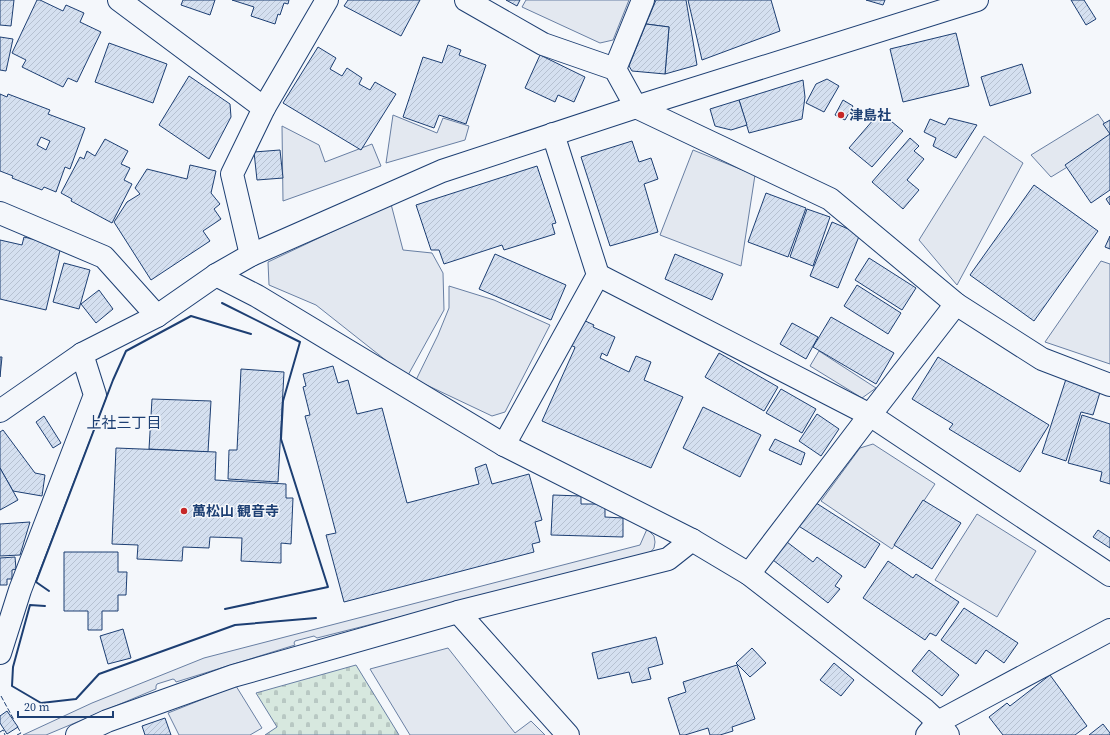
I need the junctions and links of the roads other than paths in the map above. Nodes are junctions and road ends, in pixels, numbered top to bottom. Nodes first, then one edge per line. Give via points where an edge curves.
1 (119, 0) edge
2 (327, 0) edge
3 (466, 0) edge
4 (643, 0) edge
5 (977, 0) edge
6 (615, 69) junction
7 (636, 107) junction
8 (264, 108) junction
9 (553, 134) junction
10 (0, 213) edge
11 (251, 255) junction
12 (598, 275) junction
13 (216, 276) junction
14 (956, 304) junction
15 (157, 316) junction
16 (82, 354) junction
17 (1110, 385) edge
18 (0, 411) edge
19 (870, 415) junction
20 (504, 445) junction
21 (692, 540) junction
22 (749, 574) junction
23 (1110, 575) edge
24 (458, 612) junction
25 (1110, 630) edge
26 (0, 653) edge
27 (112, 728) edge
28 (938, 731) edge
29 (77, 735) edge
30 (568, 735) edge

1 - 8 street
2 - 8 street
3 - 6 street via 543,44
4 - 6 street
5 - 7 street
6 - 7 street
7 - 9 street
7 - 14 street via 830,199
8 - 11 street via 232,174
9 - 11 street via 442,171
9 - 12 street
10 - 15 street via 104,257
11 - 13 street
12 - 19 street
12 - 20 street
13 - 15 street
13 - 20 street via 257,296
14 - 17 street via 1042,359
14 - 19 street
15 - 16 street
16 - 18 street
16 - 26 street via 96,395 20,590
19 - 22 street
19 - 23 street
20 - 21 street
21 - 22 street
21 - 24 street via 668,559
22 - 28 street via 925,710
24 - 27 street via 234,676
24 - 30 street
25 - 28 street
27 - 29 street

